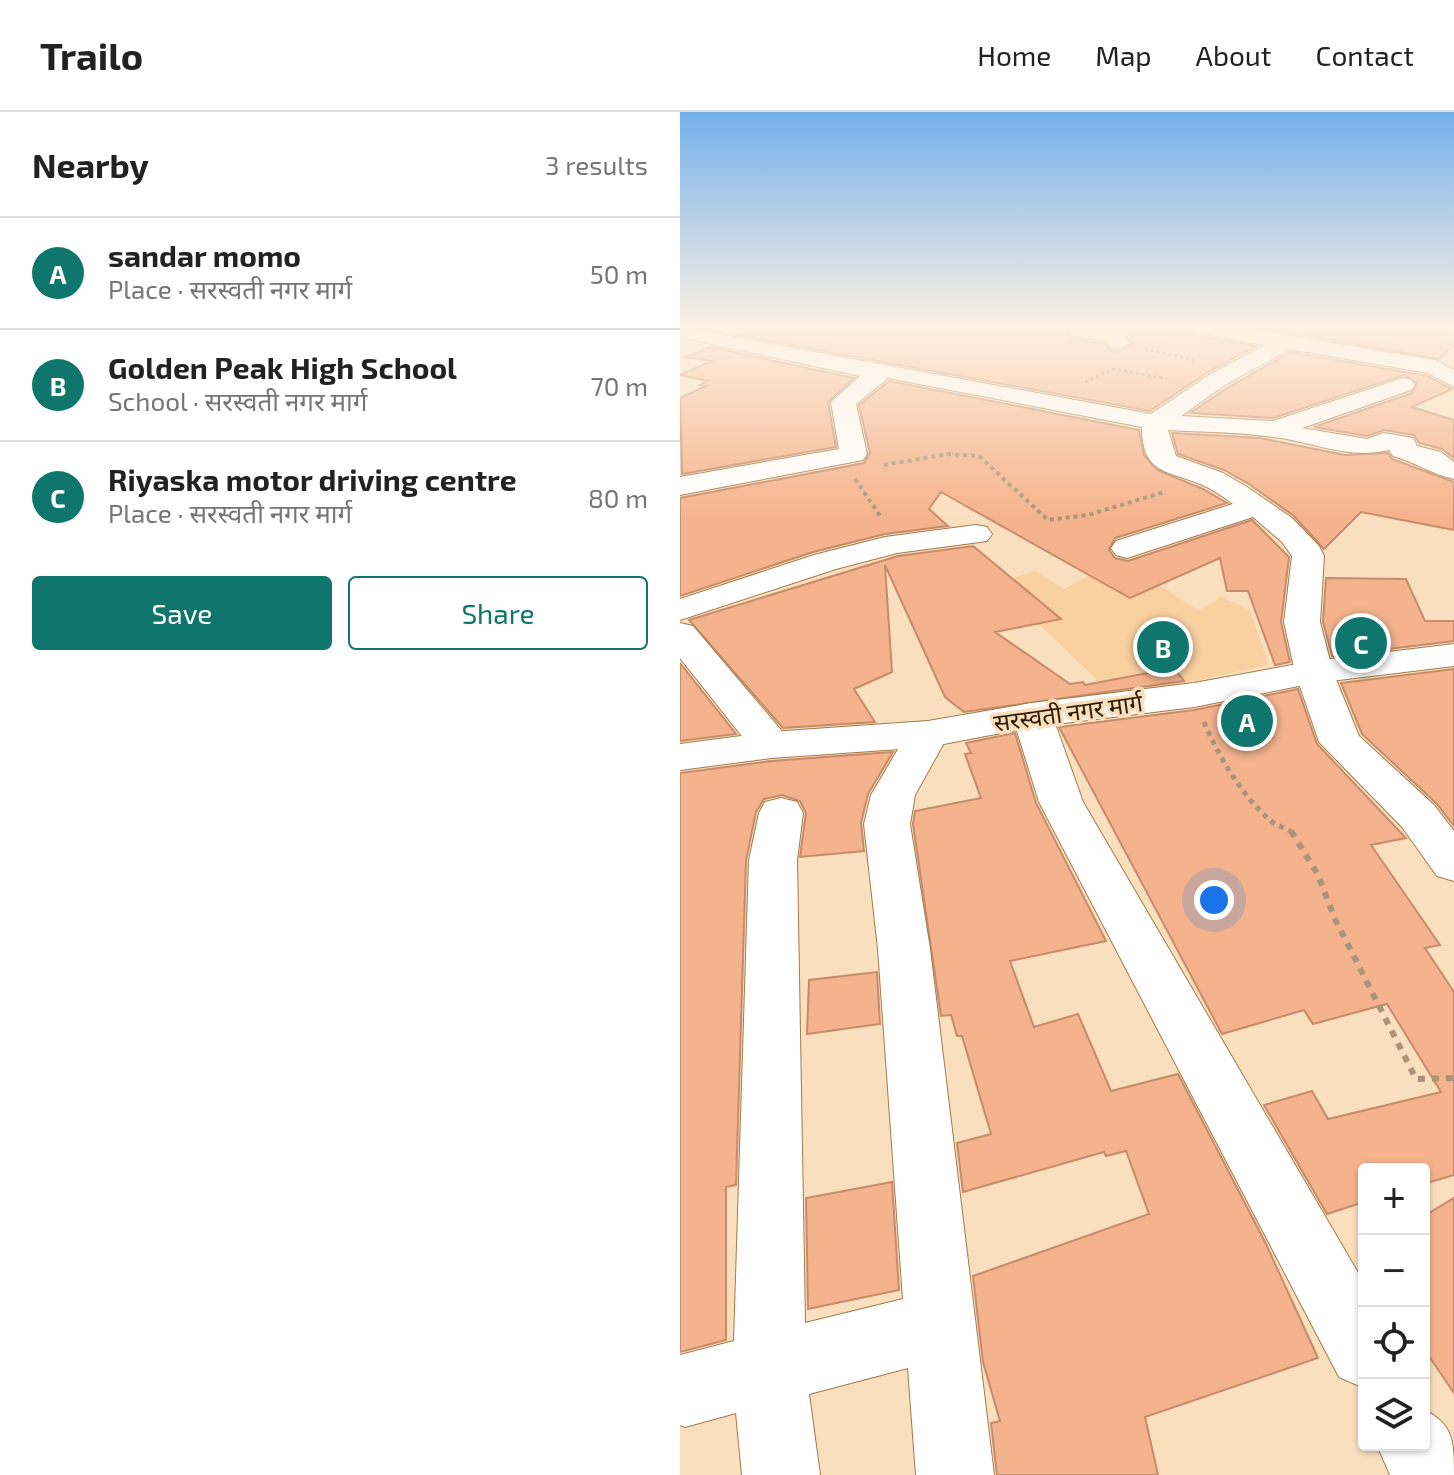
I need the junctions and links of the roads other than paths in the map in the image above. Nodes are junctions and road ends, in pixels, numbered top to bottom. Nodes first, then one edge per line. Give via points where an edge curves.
1 (857, 391) edge
2 (991, 391) edge
3 (1201, 391) edge
4 (1384, 391) edge
5 (1155, 422) junction
6 (1276, 429) junction
7 (1454, 471) edge
8 (680, 486) edge
9 (1256, 506) junction
10 (976, 534) dead end
11 (1127, 548) dead end
12 (680, 610) edge
13 (680, 634) edge
14 (1454, 655) edge
15 (1314, 672) junction
16 (1032, 715) junction
17 (928, 734) junction
18 (771, 745) junction
19 (680, 757) edge
20 (781, 813) dead end
21 (1454, 864) edge
22 (939, 1325) junction
23 (1358, 1341) edge
24 (769, 1371) junction
25 (685, 1390) dead end
26 (781, 1475) edge
27 (955, 1475) edge

1 - 8 street via 843,402 853,454
2 - 5 street
3 - 5 street
4 - 6 street
5 - 6 street
5 - 9 street via 1155,446 1168,464 1211,478
6 - 7 street via 1357,446 1404,444 1402,450
9 - 11 street
9 - 15 street via 1305,545 1302,622
10 - 12 street via 896,544 825,562
13 - 18 street
14 - 15 street, सरस्वती नगर मार्ग
15 - 16 street, सरस्वती नगर मार्ग via 1194,695
15 - 21 street via 1340,742 1418,816
16 - 17 street, सरस्वती नगर मार्ग
16 - 23 street via 1061,802
17 - 18 street, सरस्वती नगर मार्ग
17 - 22 street via 893,795 887,824 904,949
18 - 19 street, सरस्वती नगर मार्ग
20 - 24 street via 773,860
22 - 24 street
22 - 27 street
24 - 25 street
24 - 26 street

